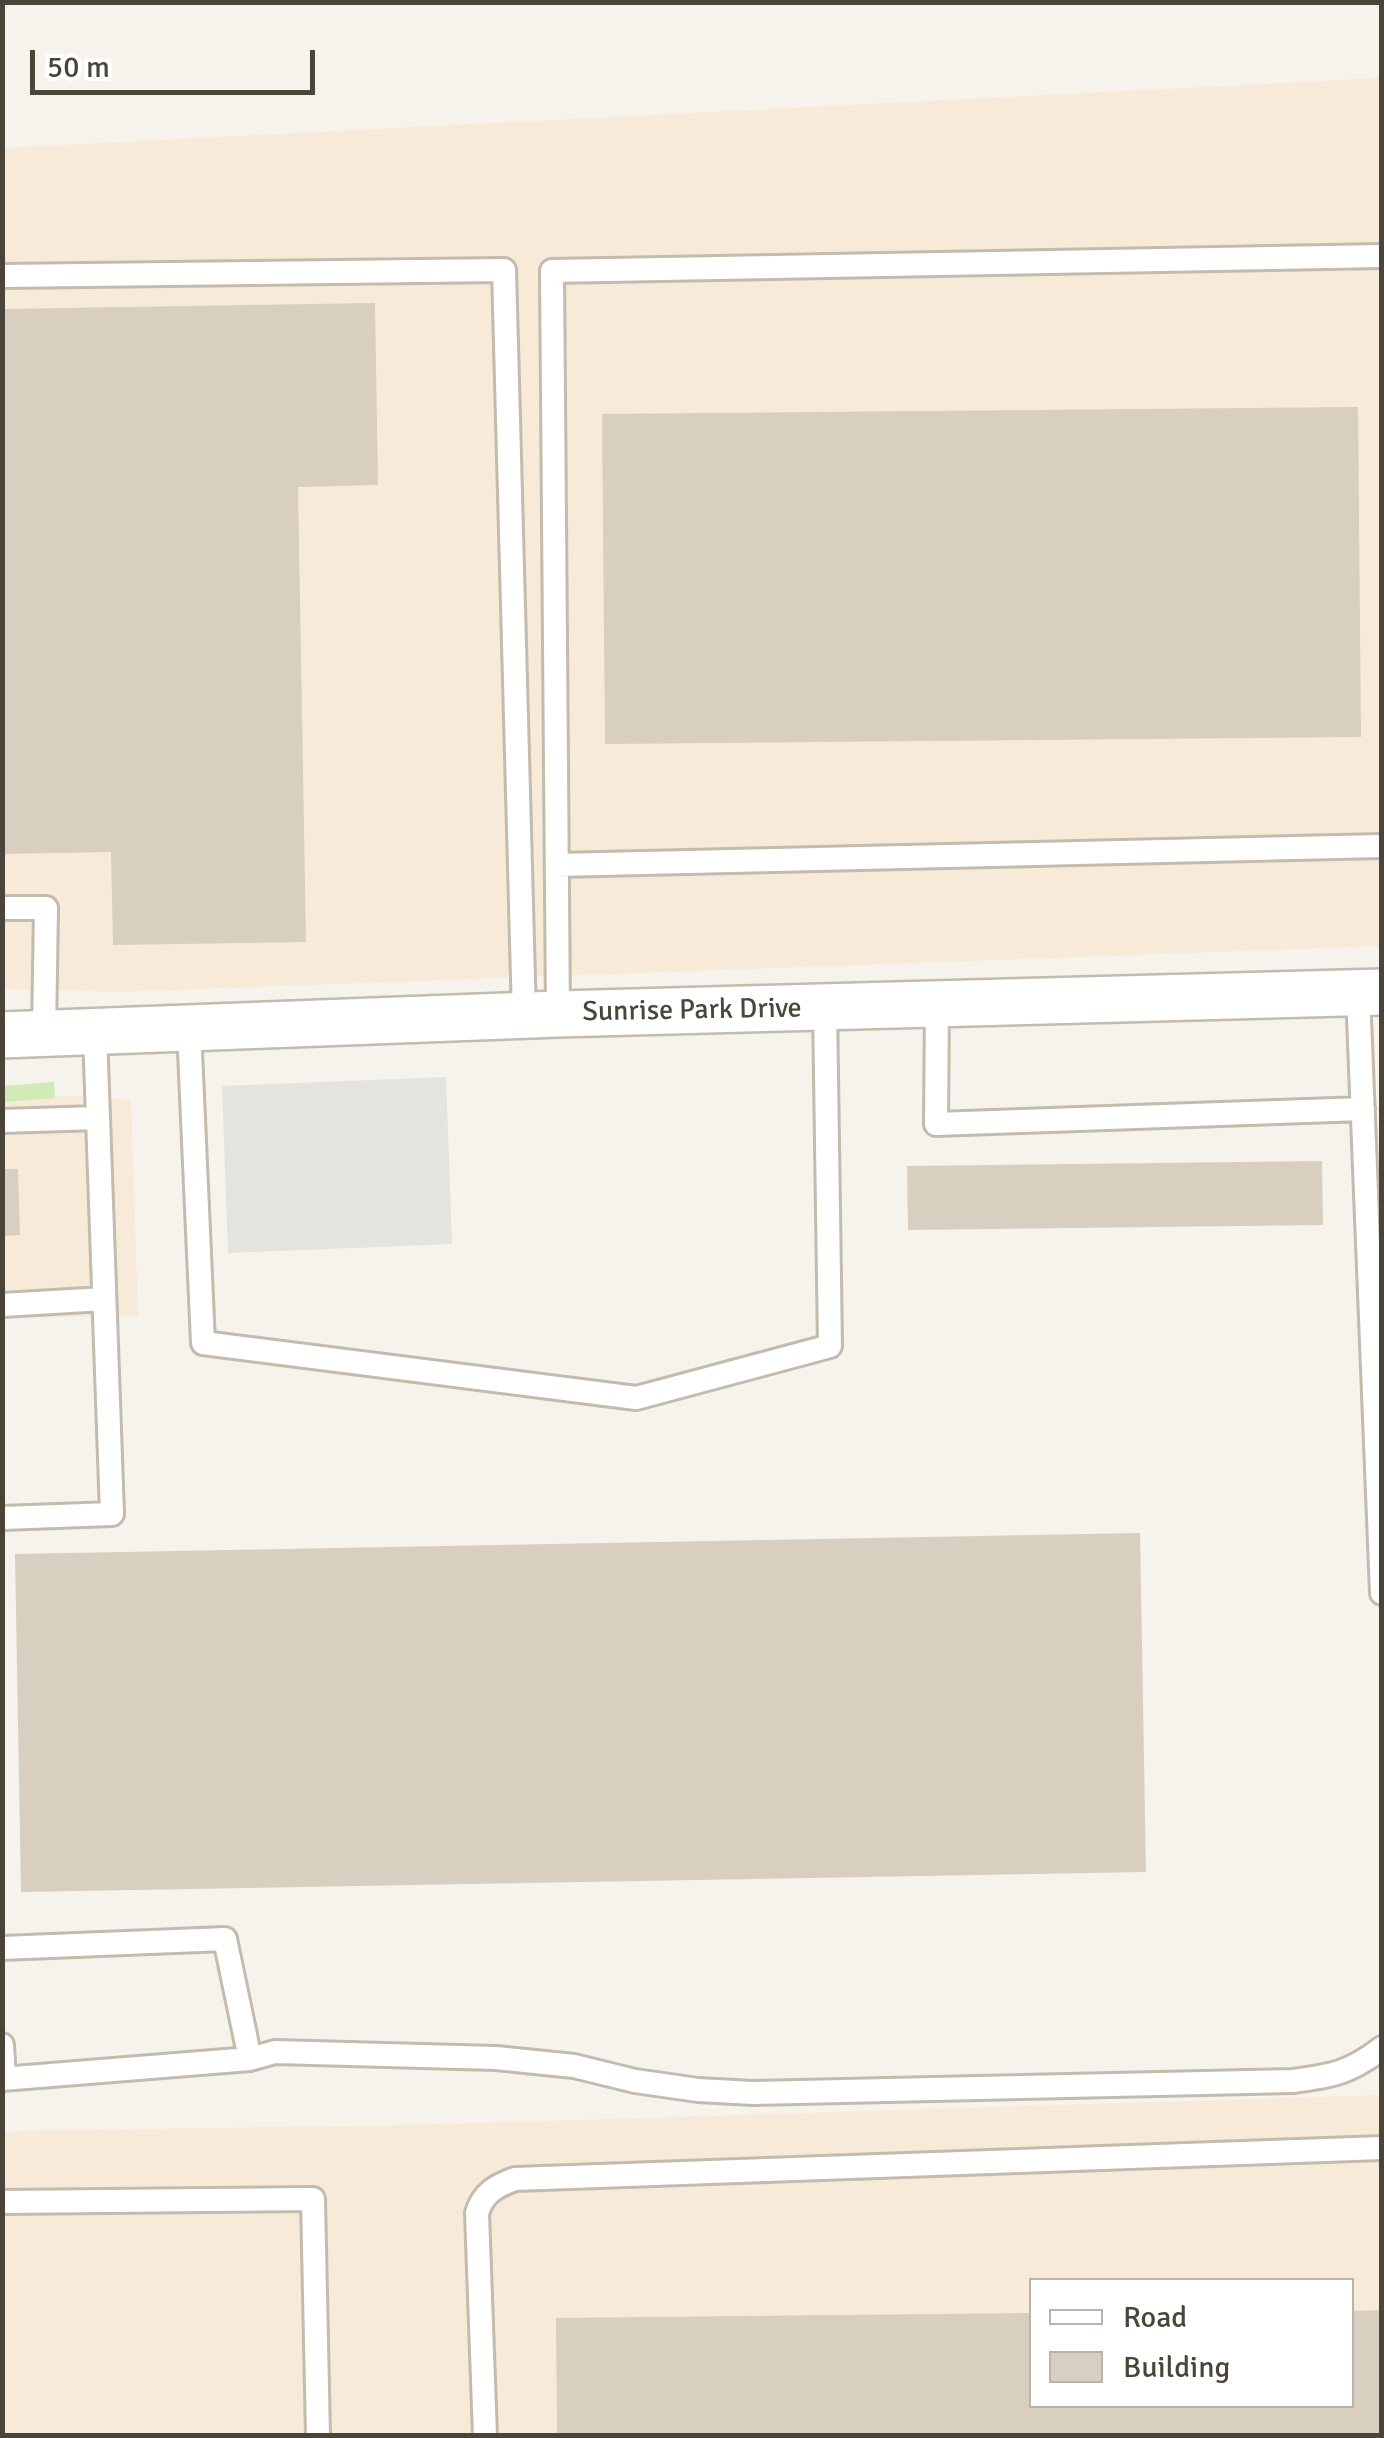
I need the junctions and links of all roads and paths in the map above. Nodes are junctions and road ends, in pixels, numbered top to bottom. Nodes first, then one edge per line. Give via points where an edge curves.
1 (1382, 256) edge
2 (2, 276) edge
3 (1382, 846) edge
4 (556, 864) junction
5 (2, 908) edge
6 (1370, 992) edge
7 (937, 1004) junction
8 (825, 1008) junction
9 (541, 1015) junction
10 (189, 1029) junction
11 (95, 1033) junction
12 (23, 1035) edge
13 (1362, 1109) junction
14 (98, 1118) junction
15 (2, 1121) edge
16 (104, 1299) junction
17 (2, 1305) edge
18 (1377, 1355) edge
19 (2, 1518) edge
20 (1382, 1594) edge
21 (2, 1948) edge
22 (2, 2046) edge
23 (1382, 2048) edge
24 (250, 2058) junction
25 (3, 2079) edge
26 (1382, 2148) edge
27 (2, 2202) edge
28 (318, 2436) edge
29 (484, 2436) edge

1 - 4 lane via 552,271
2 - 9 lane via 504,270
3 - 4 lane
4 - 9 lane
5 - 12 lane via 46,908
6 - 7 street, Sunrise Park Drive
6 - 13 lane
7 - 8 street, Sunrise Park Drive
7 - 13 lane via 936,1124
8 - 9 street, Sunrise Park Drive
8 - 10 lane via 830,1346 636,1398 203,1344
9 - 10 street, Sunrise Park Drive
10 - 11 street, Sunrise Park Drive
11 - 12 street, Sunrise Park Drive
11 - 14 lane
13 - 18 lane
14 - 15 lane
14 - 16 lane
16 - 17 lane
16 - 19 lane via 112,1514
18 - 20 lane
21 - 24 lane via 225,1939
22 - 25 lane
23 - 24 lane via 1336,2075 1293,2082 754,2094 496,2058 276,2052
24 - 25 lane
26 - 29 lane via 515,2178 488,2193 477,2214
27 - 28 lane via 313,2199

